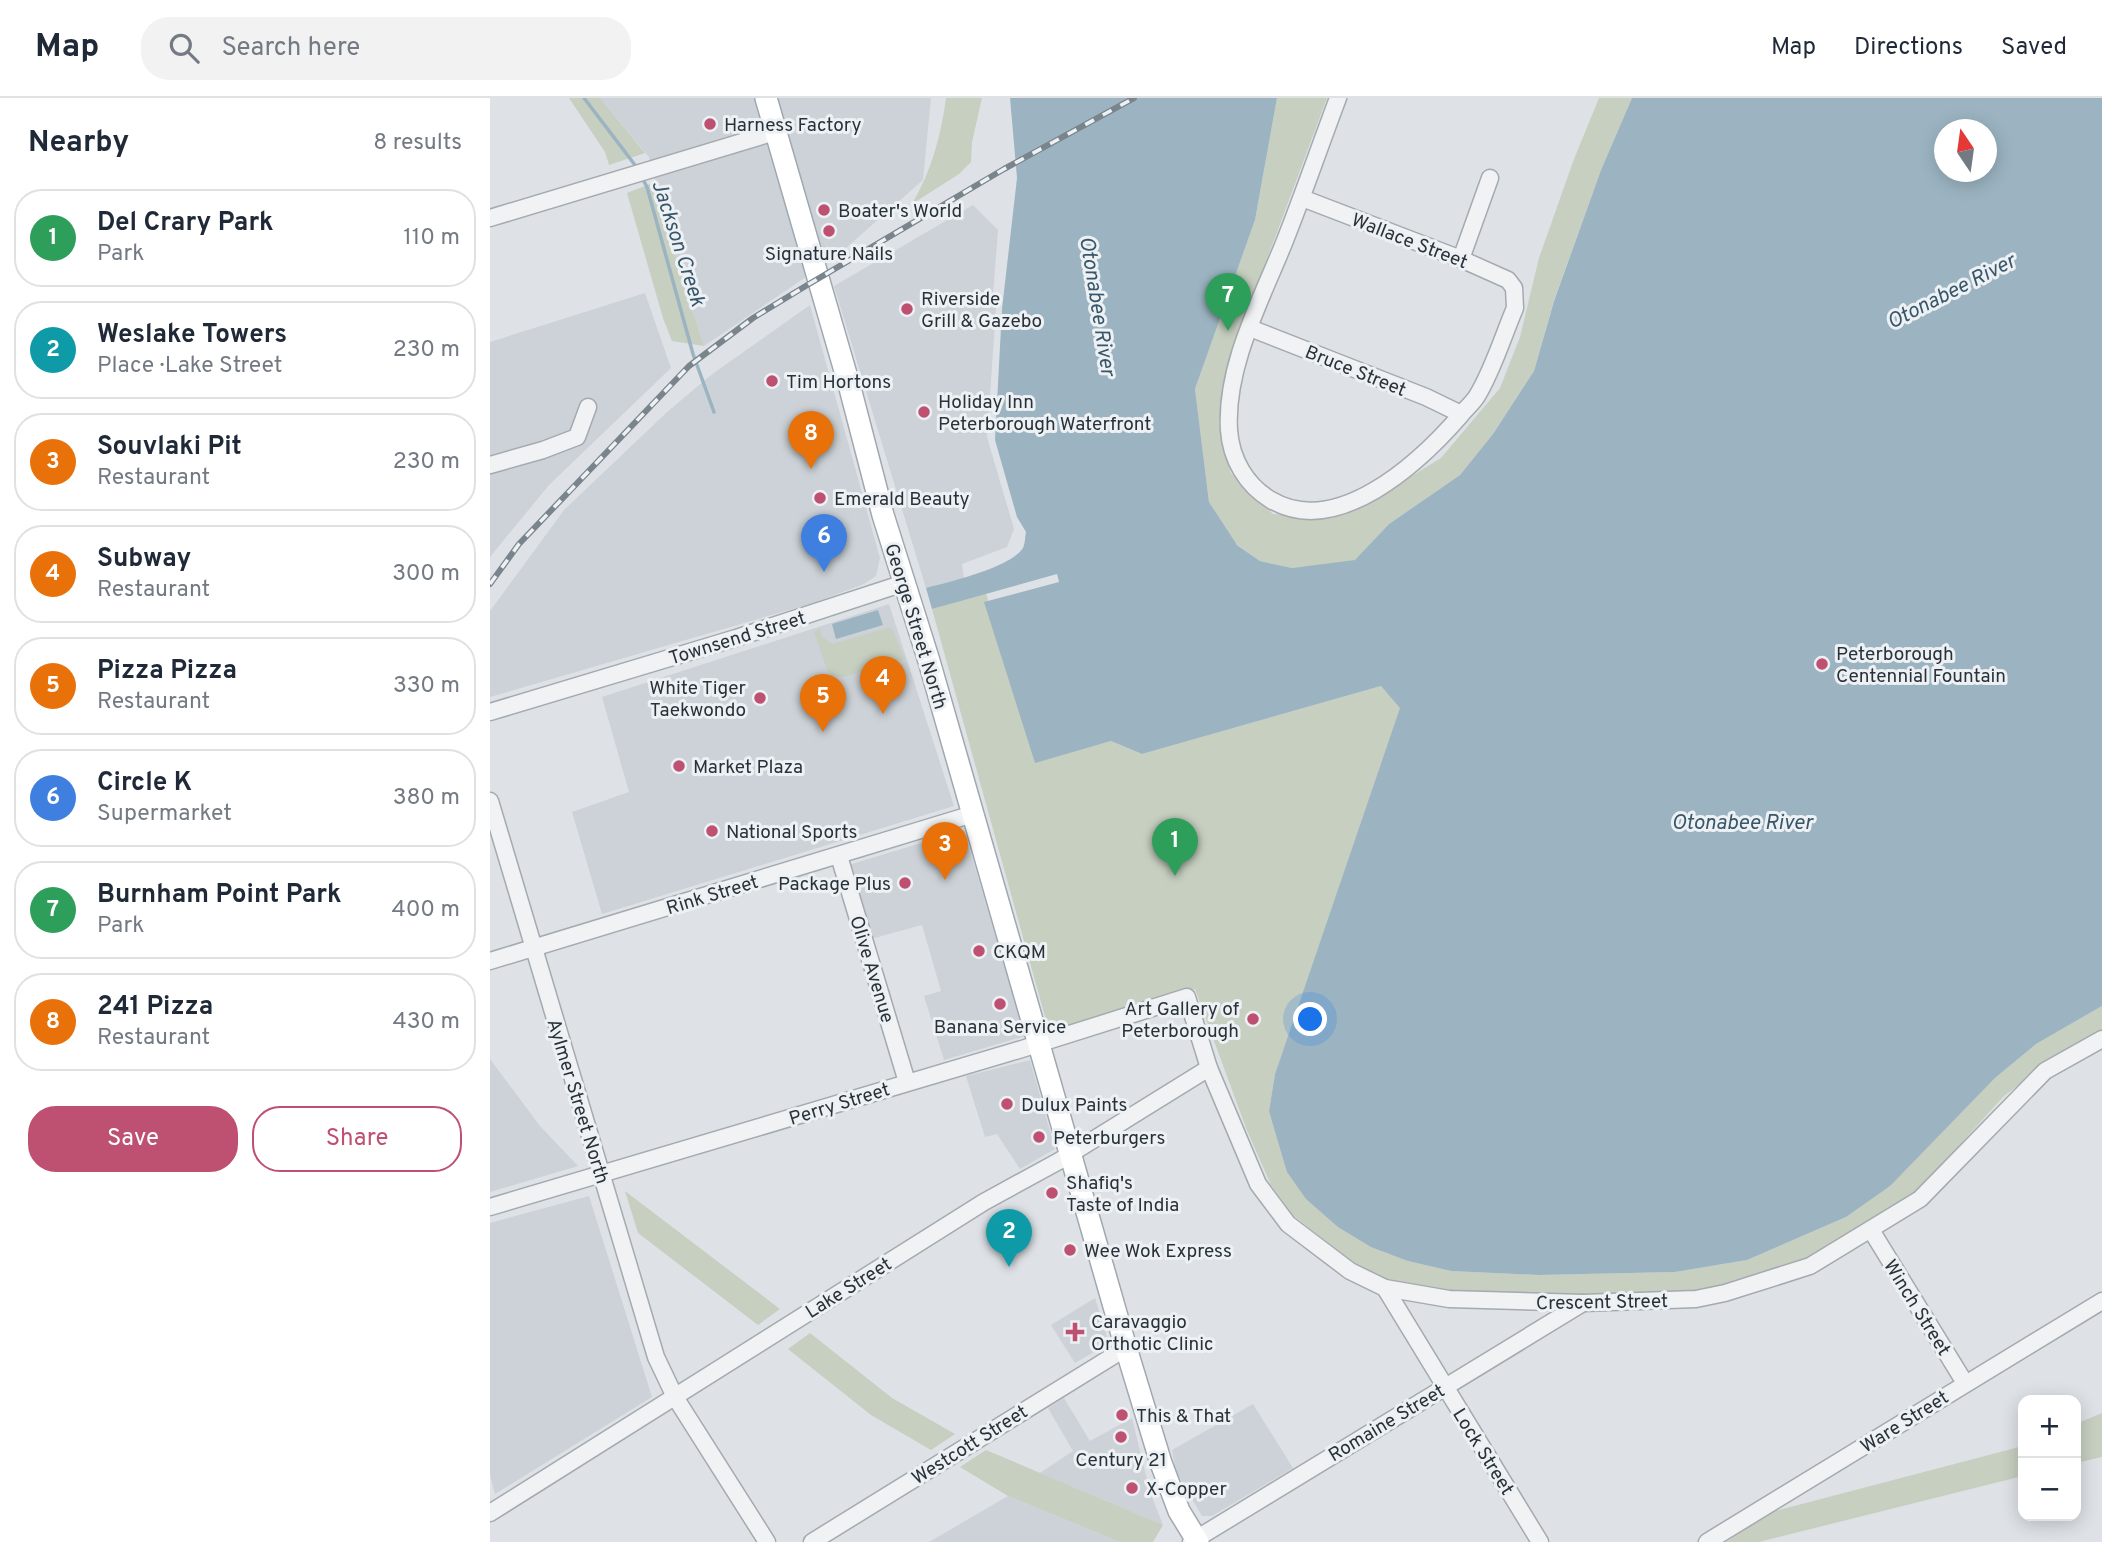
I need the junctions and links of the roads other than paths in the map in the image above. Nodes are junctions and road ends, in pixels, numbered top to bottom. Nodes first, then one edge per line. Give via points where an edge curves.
1 (766, 98) edge
2 (1338, 98) edge
3 (775, 132) junction
4 (1490, 178) dead end
5 (1302, 198) junction
6 (490, 218) edge
7 (1461, 259) junction
8 (1250, 328) junction
9 (588, 407) dead end
10 (1461, 414) junction
11 (490, 465) edge
12 (904, 583) junction
13 (490, 712) edge
14 (490, 801) edge
15 (973, 814) junction
16 (839, 856) junction
17 (533, 948) junction
18 (490, 961) edge
19 (1187, 997) joint
20 (2102, 1040) edge
21 (1039, 1042) junction
22 (1209, 1068) junction
23 (906, 1082) junction
24 (1071, 1153) junction
25 (600, 1174) junction
26 (490, 1207) edge
27 (1871, 1230) junction
28 (1385, 1289) junction
29 (2102, 1301) edge
30 (1583, 1303) junction
31 (1126, 1348) junction
32 (1965, 1383) junction
33 (1445, 1387) junction
34 (675, 1397) junction
35 (490, 1513) edge
36 (1195, 1541) edge
37 (767, 1542) edge
38 (812, 1542) edge
39 (1540, 1542) edge
40 (1707, 1542) edge

1 - 3 main road, George Street North
2 - 5 street
3 - 6 street
3 - 12 main road, George Street North
4 - 7 street
5 - 7 street, Wallace Street
5 - 8 street
7 - 10 street, Wallace Street via 1508,280 1514,288 1515,308 1479,393
8 - 10 street, Bruce Street
8 - 10 street via 1232,384 1231,441 1244,476 1281,506 1323,510 1360,499 1437,442
9 - 11 street via 577,437
12 - 13 street, Townsend Street
12 - 15 main road, George Street North
14 - 17 street, Aylmer Street North
15 - 16 street, Rink Street
15 - 21 main road, George Street North
16 - 17 street, Rink Street
16 - 23 street, Olive Avenue
17 - 18 street, Rink Street
17 - 25 street, Aylmer Street North
19 - 21 street, Perry Street
19 - 22 street, Crescent Street
20 - 27 street, Crescent Street via 2045,1071 1920,1199
21 - 23 street, Perry Street
21 - 24 main road, George Street North
22 - 24 street, Lake Street
22 - 28 street, Crescent Street via 1258,1184 1288,1224 1350,1271
23 - 25 street, Perry Street
24 - 31 main road, George Street North
24 - 34 street, Lake Street
25 - 26 street, Perry Street
25 - 34 street, Aylmer Street North via 656,1357
27 - 30 street, Crescent Street via 1810,1266 1725,1293 1696,1299
27 - 32 street, Winch Street
28 - 30 street, Crescent Street via 1449,1299
28 - 33 street, Lock Street
29 - 32 street, Ware Street
30 - 33 street, Romaine Street
31 - 36 main road, George Street North via 1161,1463
31 - 38 street, Westcott Street
32 - 40 street, Ware Street
33 - 36 street, Romaine Street
33 - 39 street, Lock Street
34 - 35 street, Lake Street
34 - 37 street, Aylmer Street North

